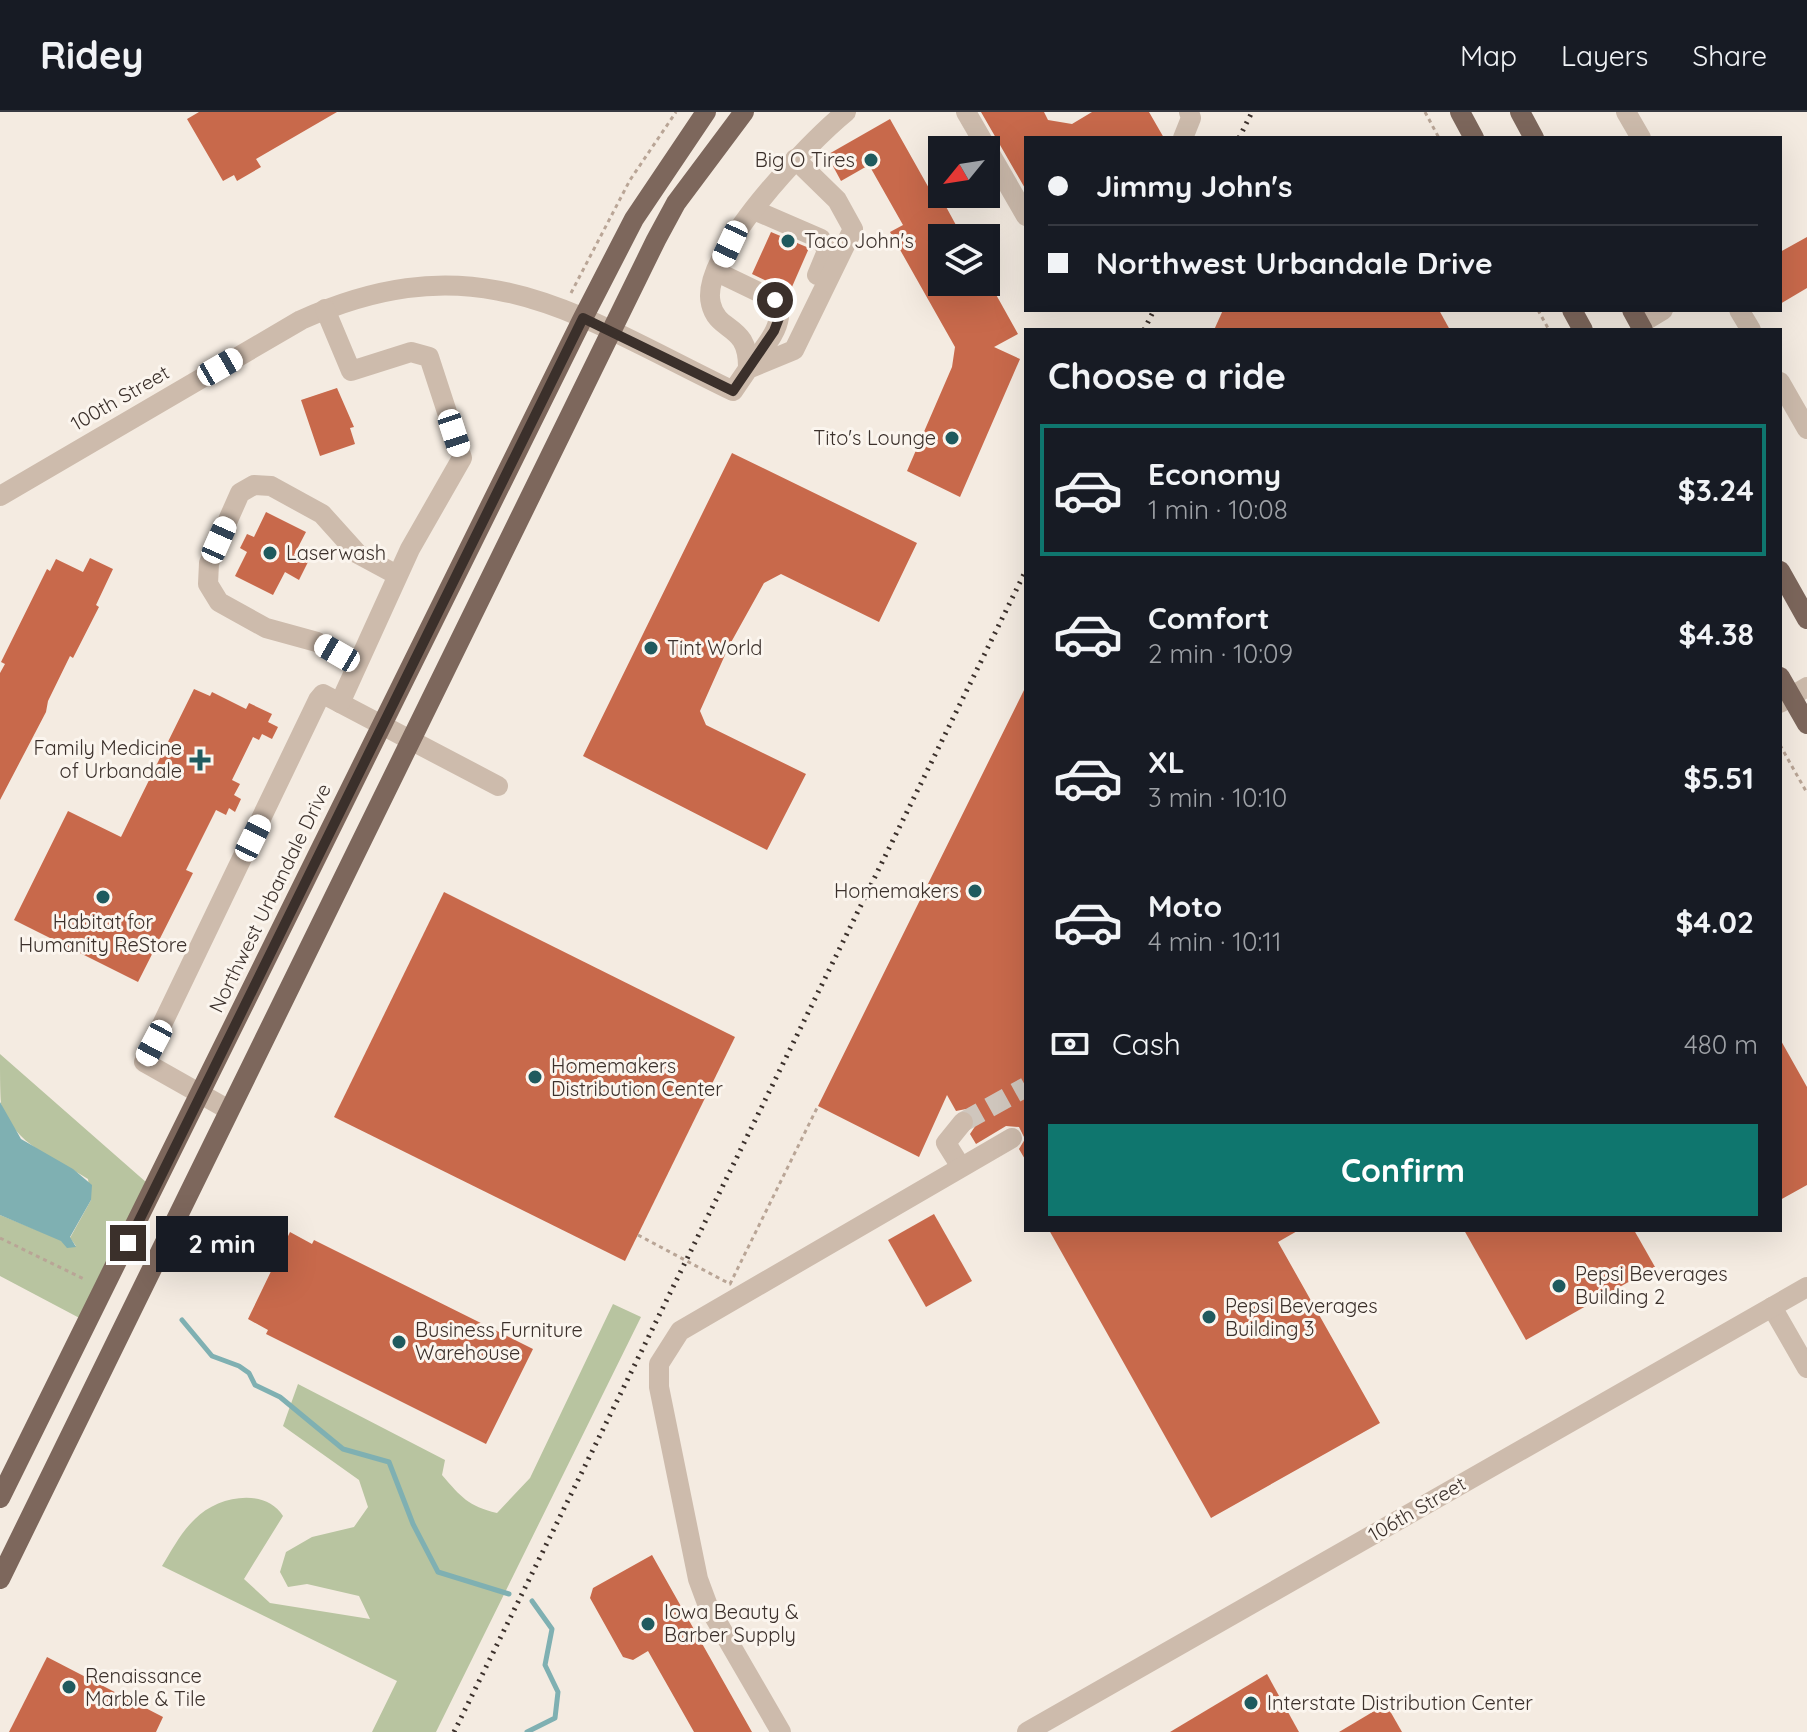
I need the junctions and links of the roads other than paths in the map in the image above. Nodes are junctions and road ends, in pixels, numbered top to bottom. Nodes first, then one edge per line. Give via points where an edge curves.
1 (706, 112) edge
2 (744, 112) edge
3 (846, 112) edge
4 (966, 112) edge
5 (1189, 112) edge
6 (1460, 112) edge
7 (1520, 112) edge
8 (1626, 112) edge
9 (1184, 136) edge
10 (1473, 136) edge
11 (1533, 136) edge
12 (1640, 136) edge
13 (795, 159) junction
14 (754, 210) junction
15 (1024, 213) edge
16 (717, 272) junction
17 (325, 309) junction
18 (1658, 312) edge
19 (583, 318) junction
20 (1638, 321) edge
21 (611, 332) junction
22 (786, 353) junction
23 (748, 369) junction
24 (1782, 385) edge
25 (1807, 429) edge
26 (0, 496) edge
27 (397, 575) junction
28 (1782, 575) edge
29 (1807, 619) edge
30 (356, 664) junction
31 (1793, 695) edge
32 (340, 703) junction
33 (1807, 724) edge
34 (381, 726) junction
35 (410, 742) junction
36 (498, 786) dead end
37 (202, 1095) junction
38 (229, 1110) junction
39 (963, 1122) tunnel mouth
40 (1012, 1138) dead end
41 (961, 1167) junction
42 (1807, 1287) edge
43 (1772, 1307) junction
44 (1807, 1368) edge
45 (0, 1498) edge
46 (0, 1579) edge
47 (781, 1732) edge
48 (1027, 1732) edge

1 - 19 main road via 634,219
2 - 21 main road via 676,203
3 - 13 street
4 - 15 street
5 - 9 street
6 - 10 main road
7 - 11 main road
8 - 12 street
13 - 14 street
13 - 22 street via 837,200 853,229 794,350
14 - 16 street
14 - 22 street via 821,239 827,251
16 - 23 street via 713,312 742,337
16 - 23 street via 779,306 774,331
17 - 19 street, 100th Street via 368,294 442,284 500,289
17 - 26 street, 100th Street
17 - 27 street via 351,371 411,352 429,357 462,458
18 - 20 street
19 - 21 street, 100th Street
19 - 34 main road, Northwest Urbandale Drive
21 - 23 street, 100th Street via 733,391
21 - 35 main road
22 - 23 street
24 - 25 street
27 - 30 street
27 - 30 street via 358,554 322,514 271,486 254,485 240,493 209,563 208,584 219,602 266,628 317,642
28 - 29 main road
30 - 32 street
31 - 33 main road
32 - 34 street
32 - 37 street via 323,694 318,700 144,1062
34 - 35 street
34 - 37 main road, Northwest Urbandale Drive
35 - 36 street
35 - 38 main road
37 - 38 street
37 - 45 main road, Northwest Urbandale Drive
38 - 46 main road
39 - 41 street via 946,1143
40 - 41 street
41 - 47 street via 680,1331 659,1364 659,1387 698,1579 708,1606
42 - 43 street, 106th Street
43 - 44 street
43 - 48 street, 106th Street

